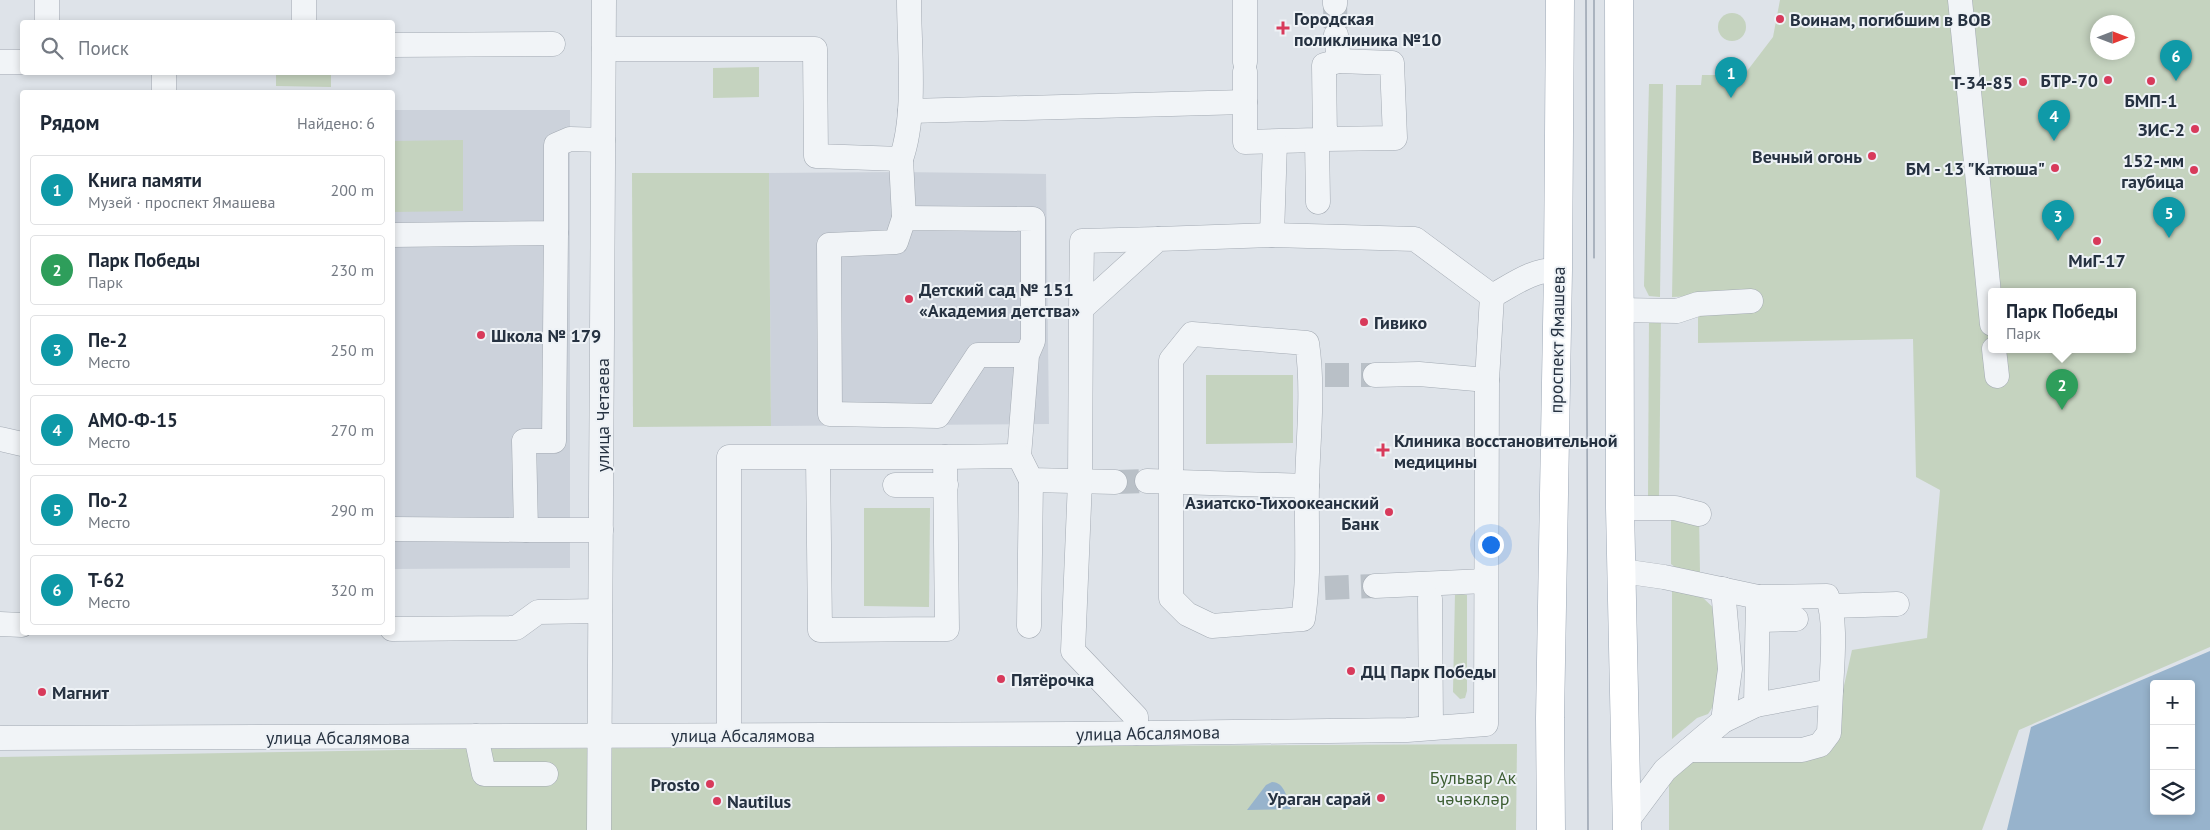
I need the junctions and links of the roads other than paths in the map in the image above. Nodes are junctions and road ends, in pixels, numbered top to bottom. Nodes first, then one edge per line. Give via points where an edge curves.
1 (47, 0) edge
2 (304, 0) edge
3 (604, 0) edge
4 (909, 0) edge
5 (1245, 0) edge
6 (1560, 0) edge
7 (1619, 0) edge
8 (1960, 0) edge
9 (47, 20) edge
10 (304, 20) edge
11 (1336, 34) tunnel mouth
12 (553, 44) dead end
13 (395, 45) edge
14 (604, 49) junction
15 (1339, 61) junction
16 (0, 62) edge
17 (20, 62) edge
18 (164, 75) edge
19 (164, 90) edge
20 (1245, 102) junction
21 (910, 111) junction
22 (1321, 139) junction
23 (603, 140) junction
24 (1275, 142) junction
25 (901, 159) junction
26 (1318, 202) dead end
27 (904, 218) junction
28 (556, 233) junction
29 (395, 235) edge
30 (1272, 236) junction
31 (1158, 238) junction
32 (1558, 270) junction
33 (1988, 288) edge
34 (1492, 296) junction
35 (1751, 301) dead end
36 (1081, 309) junction
37 (1619, 310) junction
38 (1994, 353) edge
39 (1026, 355) junction
40 (1375, 375) tunnel mouth
41 (1997, 376) dead end
42 (1487, 380) junction
43 (0, 439) edge
44 (20, 444) edge
45 (1019, 456) junction
46 (818, 457) junction
47 (945, 457) junction
48 (1031, 480) junction
49 (1080, 481) junction
50 (1147, 481) tunnel mouth
51 (1115, 482) tunnel mouth
52 (1170, 482) junction
53 (895, 484) dead end
54 (946, 485) junction
55 (1307, 486) junction
56 (1620, 508) junction
57 (1699, 514) dead end
58 (395, 529) edge
59 (526, 530) junction
60 (601, 530) junction
61 (1622, 571) junction
62 (1485, 581) junction
63 (1376, 586) tunnel mouth
64 (1723, 589) junction
65 (1430, 599) dead end
66 (1897, 604) dead end
67 (1831, 606) junction
68 (1758, 608) junction
69 (600, 612) junction
70 (1796, 619) dead end
71 (0, 624) edge
72 (20, 625) edge
73 (1028, 626) dead end
74 (395, 628) edge
75 (1831, 691) junction
76 (1756, 705) junction
77 (1723, 720) junction
78 (1431, 726) junction
79 (1136, 733) junction
80 (476, 736) junction
81 (600, 736) junction
82 (729, 736) junction
83 (0, 738) edge
84 (1689, 750) junction
85 (546, 774) dead end
86 (1627, 826) edge
87 (599, 830) edge
88 (1551, 830) edge

1 - 9 street
2 - 10 street
3 - 14 street, улица Четаева
4 - 21 street
5 - 20 street
6 - 32 main road, проспект Ямашева
7 - 37 main road
8 - 33 street
11 - 15 street
12 - 13 street
14 - 23 street, улица Четаева
14 - 25 street via 815,49 816,156
15 - 22 street via 1324,65
15 - 22 street via 1392,63 1395,138
16 - 17 street
18 - 19 street
20 - 21 street
20 - 24 street via 1245,142
21 - 25 street via 908,140
22 - 24 street
22 - 26 street
23 - 28 street via 570,139 556,145
23 - 60 street, улица Четаева
24 - 30 street
25 - 27 street
27 - 39 street via 1033,219 1033,341
27 - 39 street via 896,242 829,245 830,414 938,416 978,355
28 - 29 street
28 - 59 street via 554,441 524,441
30 - 31 street
30 - 34 street via 1415,239
31 - 36 street
31 - 36 street via 1082,241
32 - 34 street via 1536,272
32 - 88 main road, проспект Ямашева
34 - 42 street
35 - 37 street via 1698,304 1677,311
36 - 49 street
37 - 56 main road
38 - 41 street
39 - 45 street
40 - 42 street via 1420,374
42 - 62 street
43 - 44 street
45 - 47 street
45 - 48 street
46 - 47 street
46 - 54 street via 820,630 947,629
46 - 82 street via 729,457
47 - 54 street
48 - 49 street
48 - 73 street
49 - 51 street
49 - 79 street via 1073,650 1136,717
50 - 52 street
52 - 55 street
52 - 55 street via 1171,598 1187,614 1212,626 1303,619 1316,588
52 - 55 street via 1171,360 1192,334 1307,344 1319,375
53 - 54 street
56 - 57 street via 1675,508
56 - 61 main road
58 - 59 street
59 - 60 street
60 - 69 street, улица Четаева
61 - 64 street
61 - 86 main road
62 - 63 street
62 - 78 street, улица Абсалямова via 1486,724
64 - 68 street
64 - 77 street via 1730,669
65 - 78 street
66 - 67 street
67 - 68 street via 1827,596
67 - 75 street
68 - 70 street
68 - 76 street
69 - 74 street via 538,612 516,628
69 - 81 street, улица Четаева
71 - 72 street
75 - 76 street
75 - 84 street via 1829,733 1820,745 1802,750
76 - 77 street
77 - 84 street
78 - 79 street, улица Абсалямова via 1407,730
79 - 82 street, улица Абсалямова
80 - 81 street, улица Абсалямова
80 - 83 street, улица Абсалямова
80 - 85 street via 484,774
81 - 82 street, улица Абсалямова
81 - 87 street, улица Четаева
84 - 86 street via 1665,770

